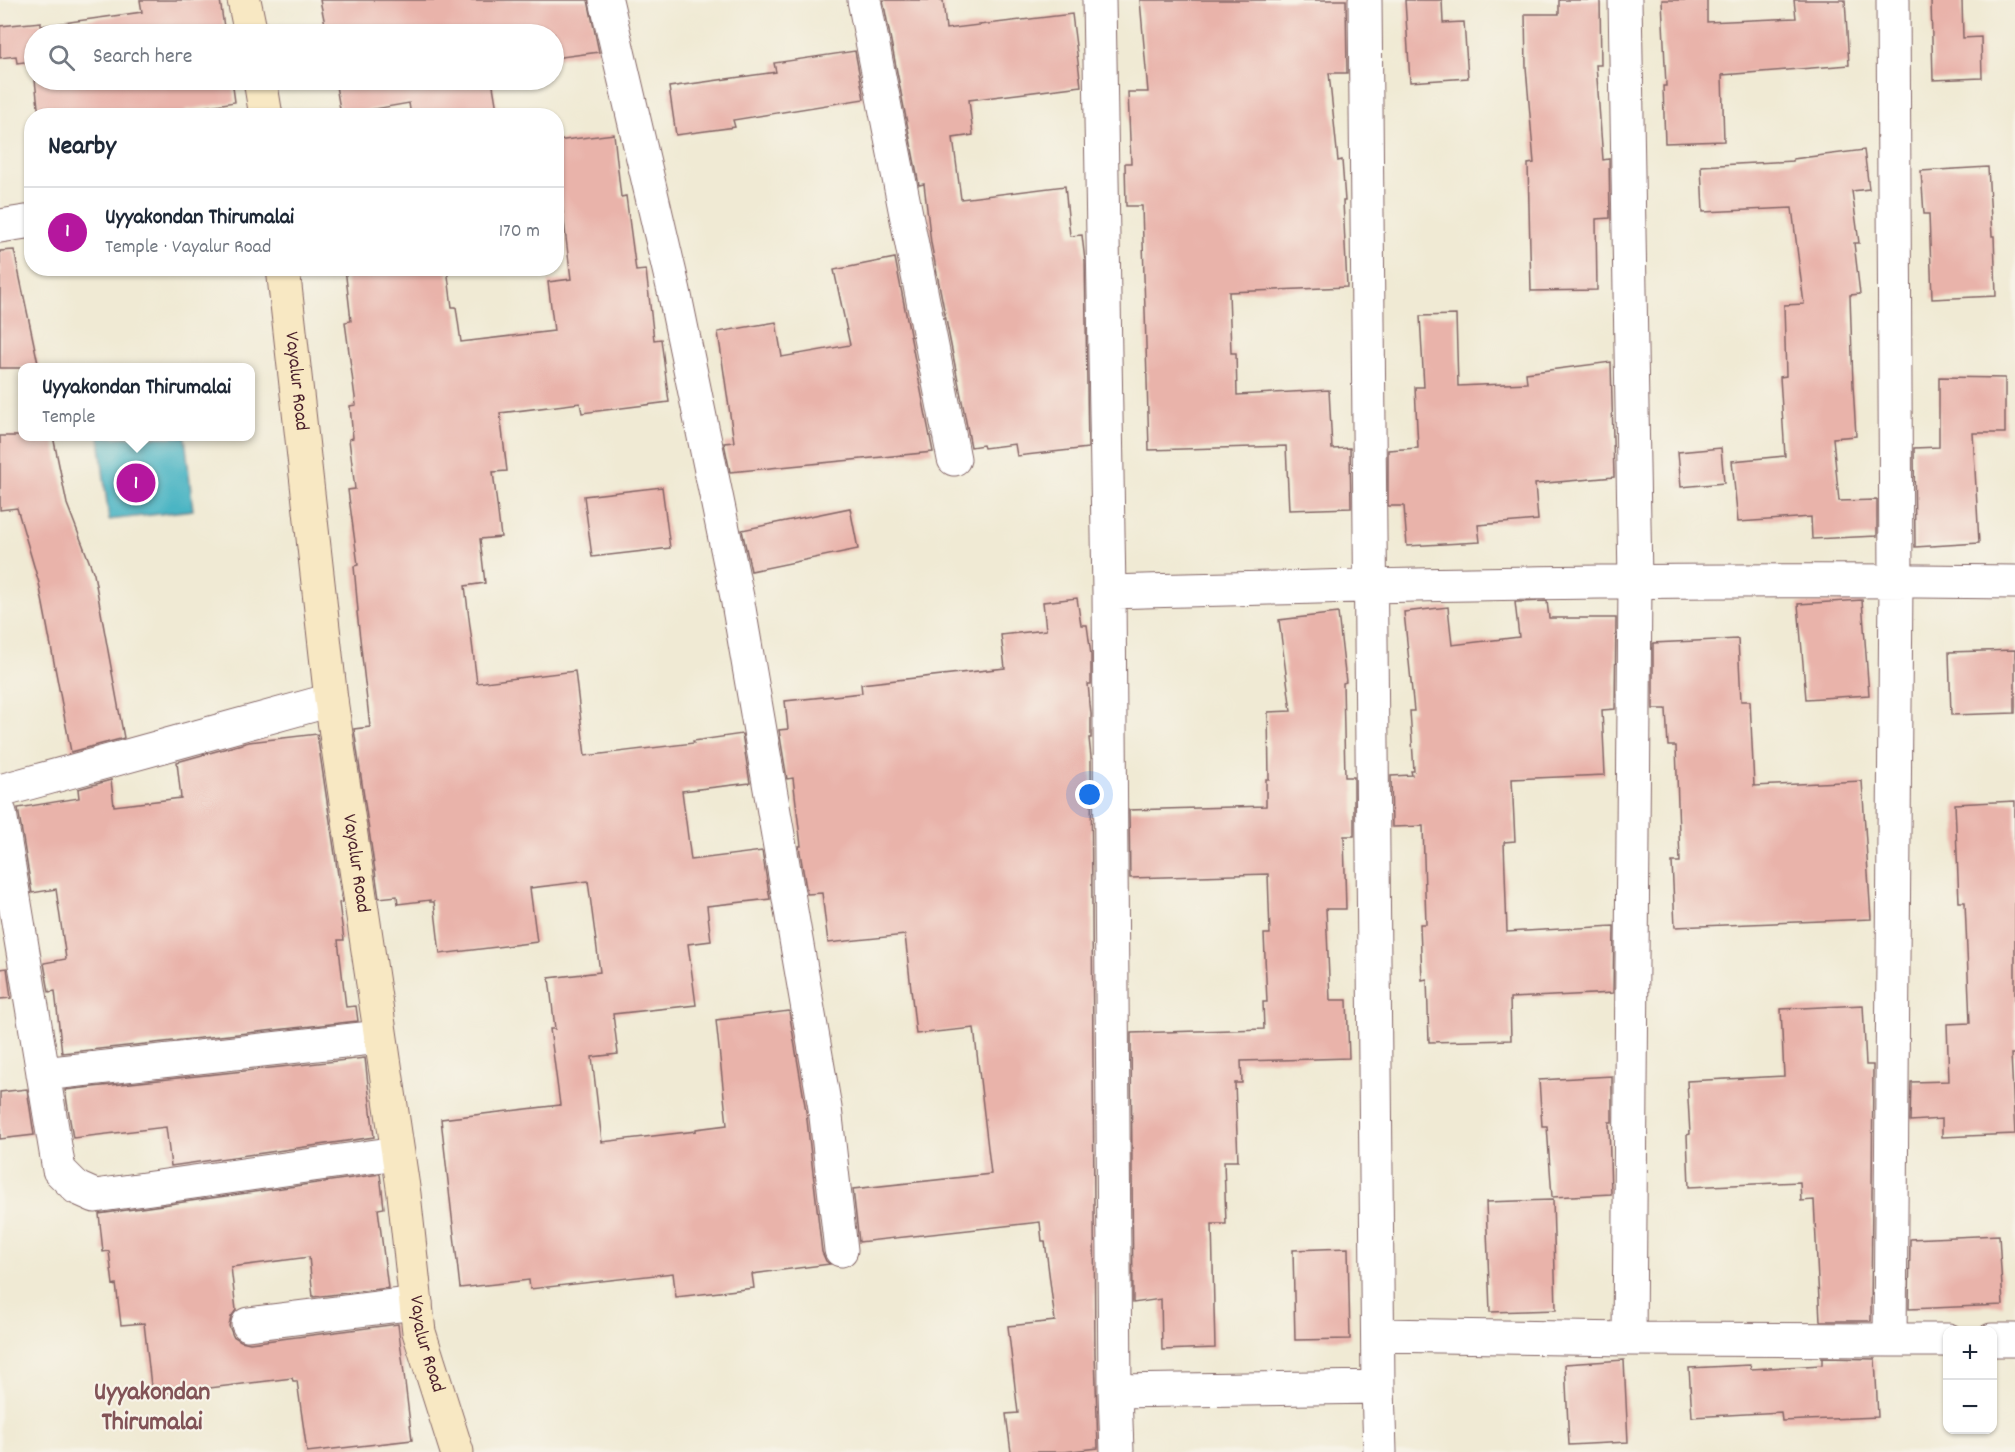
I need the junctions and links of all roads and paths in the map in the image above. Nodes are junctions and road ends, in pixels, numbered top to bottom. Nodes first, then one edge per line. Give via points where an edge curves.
1 (244, 0) edge
2 (606, 0) edge
3 (864, 0) edge
4 (1099, 0) edge
5 (1365, 0) edge
6 (1625, 0) edge
7 (1893, 0) edge
8 (249, 24) edge
9 (262, 90) edge
10 (265, 108) edge
11 (24, 222) edge
12 (0, 226) edge
13 (285, 276) edge
14 (954, 459) dead end
15 (1896, 580) junction
16 (1635, 581) junction
17 (2015, 582) edge
18 (1370, 585) junction
19 (1109, 592) junction
20 (331, 700) junction
21 (0, 791) edge
22 (0, 813) edge
23 (381, 1037) junction
24 (43, 1074) junction
25 (397, 1153) junction
26 (841, 1250) dead end
27 (416, 1303) junction
28 (248, 1324) dead end
29 (1379, 1335) junction
30 (1629, 1340) junction
31 (1890, 1340) junction
32 (1943, 1340) edge
33 (1997, 1340) edge
34 (2015, 1340) edge
35 (1378, 1387) junction
36 (1115, 1391) junction
37 (457, 1452) edge
38 (1117, 1452) edge
39 (1380, 1452) edge

1 - 8 main road
2 - 26 street via 674,291 736,597 825,1108
3 - 14 street
4 - 19 street
5 - 18 street
6 - 16 street
7 - 15 street
9 - 10 main road
11 - 12 street
13 - 20 main road, Vayalur Road
15 - 16 street
15 - 17 street
15 - 31 street
16 - 18 street
16 - 30 street
18 - 19 street
18 - 29 street
19 - 36 street
20 - 21 street
20 - 23 main road, Vayalur Road
22 - 24 street
23 - 24 street
23 - 25 main road, Vayalur Road
24 - 25 street via 59,1170 77,1188 95,1196
25 - 27 main road, Vayalur Road
27 - 28 street
27 - 37 main road, Vayalur Road via 419,1332
29 - 30 street
29 - 35 street
30 - 31 street
31 - 32 street
33 - 34 street
35 - 36 street
35 - 39 street
36 - 38 street

